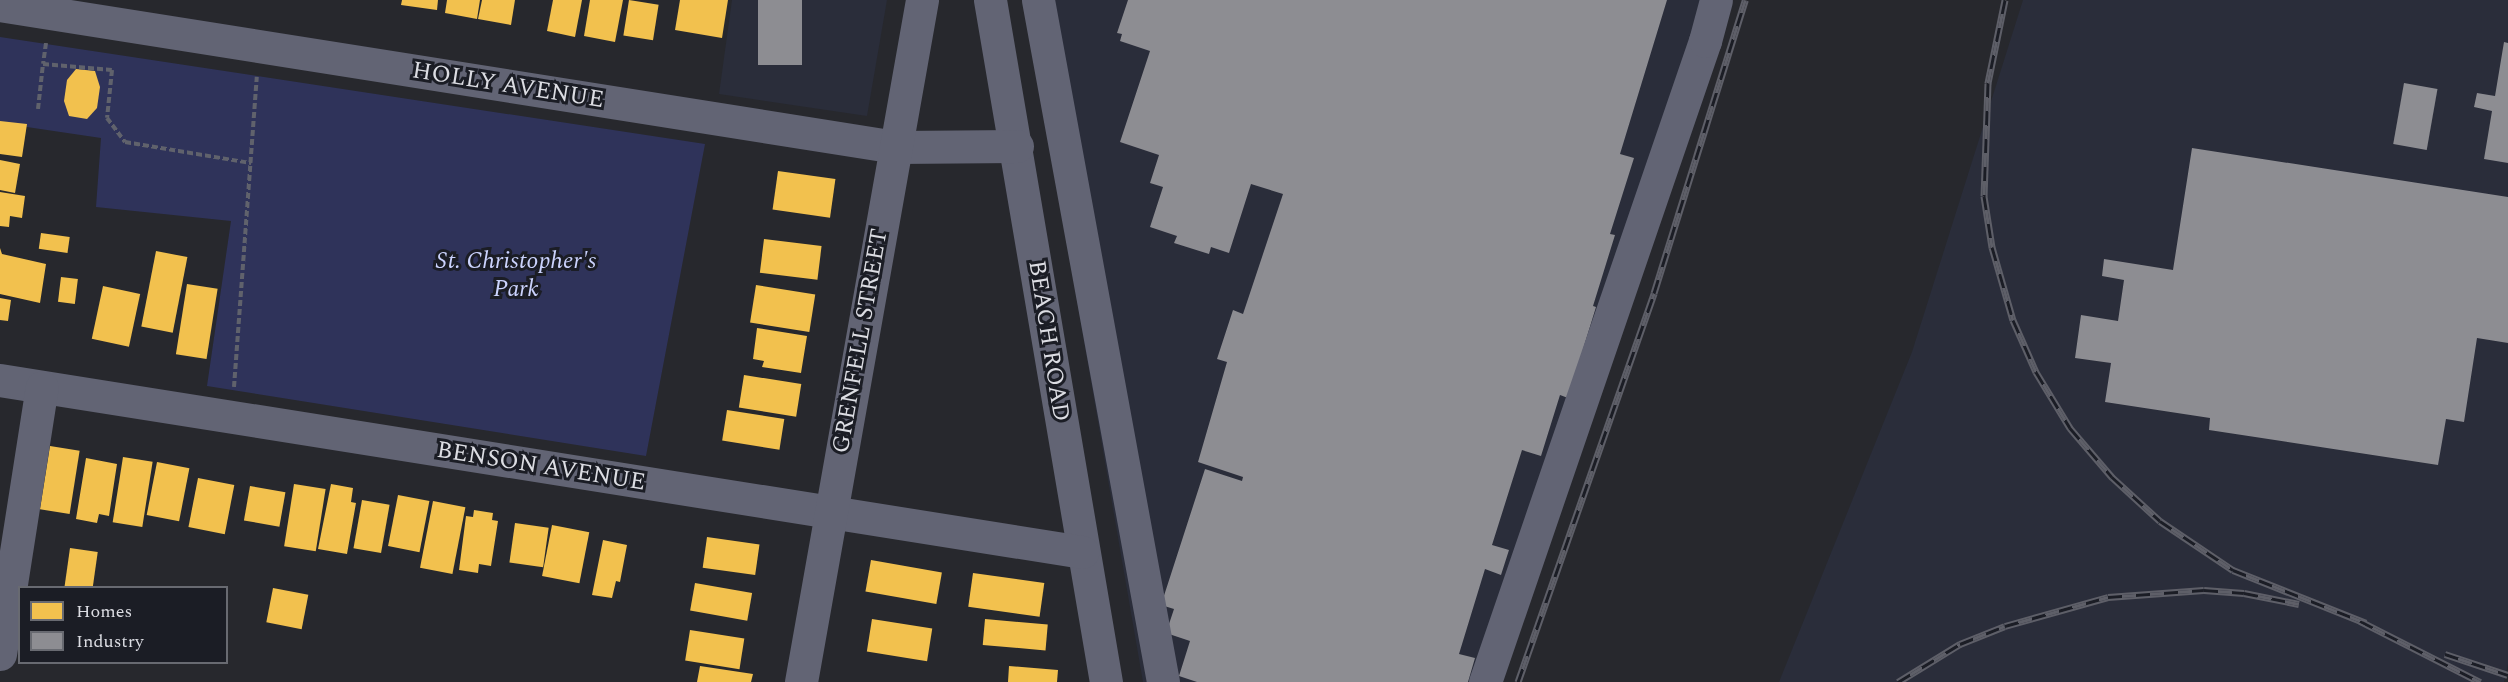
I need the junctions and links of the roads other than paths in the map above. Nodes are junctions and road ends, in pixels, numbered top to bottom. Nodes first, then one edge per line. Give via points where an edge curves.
1 (922, 0) edge
2 (990, 0) edge
3 (1038, 0) edge
4 (1716, 0) edge
5 (0, 5) edge
6 (1017, 146) junction
7 (896, 147) junction
8 (0, 380) edge
9 (42, 387) junction
10 (829, 513) junction
11 (1082, 552) junction
12 (0, 654) edge
13 (801, 682) edge
14 (1106, 682) edge
15 (1163, 682) edge
16 (1485, 682) edge

1 - 7 street, GRENFELL STREET
2 - 6 street, BEACH ROAD
3 - 15 street
4 - 16 street via 1694,75
5 - 7 street, HOLLY AVENUE
6 - 7 street, HOLLY AVENUE
6 - 11 street, BEACH ROAD
7 - 10 street, GRENFELL STREET
8 - 9 street, BENSON AVENUE
9 - 10 street, BENSON AVENUE
9 - 12 street
10 - 11 street, BENSON AVENUE
10 - 13 street, GRENFELL STREET
11 - 14 street, BEACH ROAD

